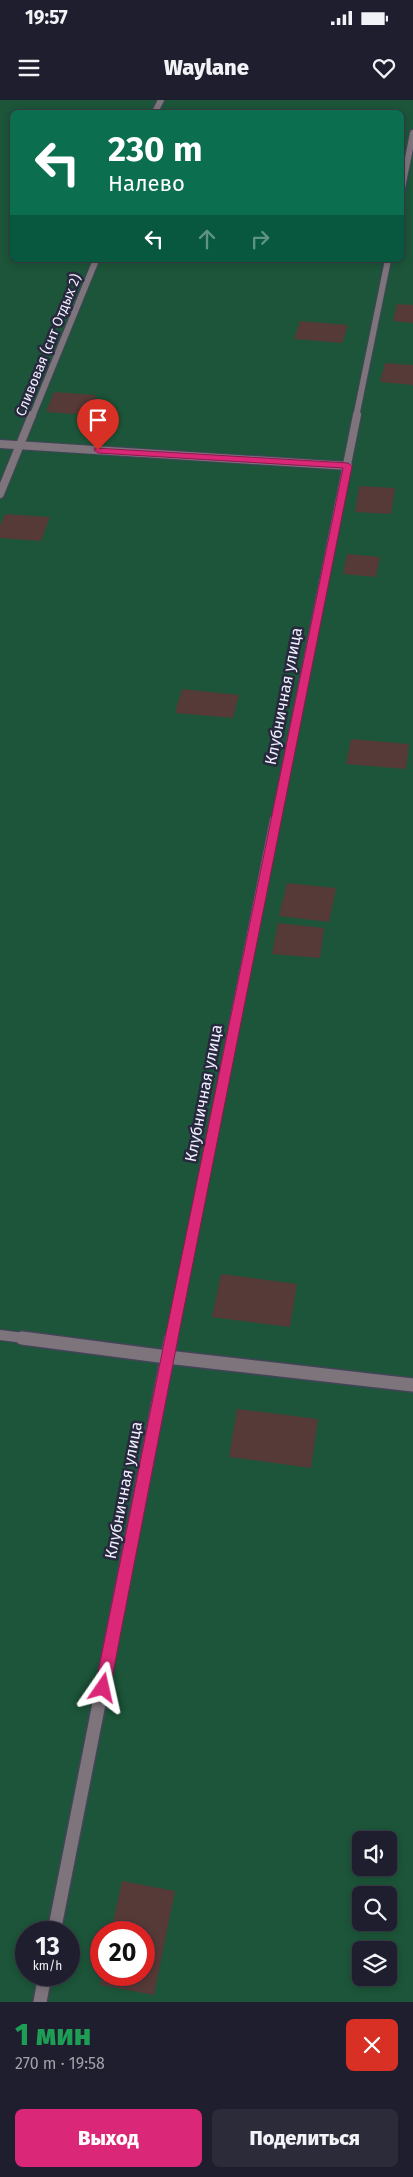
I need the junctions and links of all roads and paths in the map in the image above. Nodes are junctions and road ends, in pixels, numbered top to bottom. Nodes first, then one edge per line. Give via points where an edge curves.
1 (413, 133) edge
2 (404, 178) edge
3 (95, 262) edge
4 (388, 262) edge
5 (0, 444) edge
6 (21, 445) junction
7 (348, 466) junction
8 (0, 494) edge
9 (0, 1335) edge
10 (167, 1357) junction
11 (413, 1385) edge
12 (56, 1921) edge
13 (43, 1986) edge
14 (40, 2002) edge

1 - 2 lane
3 - 6 lane, Сливовая (снт Отдых 2)
4 - 7 lane, Клубничная улица
5 - 6 lane
6 - 7 lane
6 - 8 lane, Сливовая (снт Отдых 2)
7 - 10 lane, Клубничная улица
9 - 10 lane
10 - 11 lane
10 - 12 lane, Клубничная улица
13 - 14 lane

